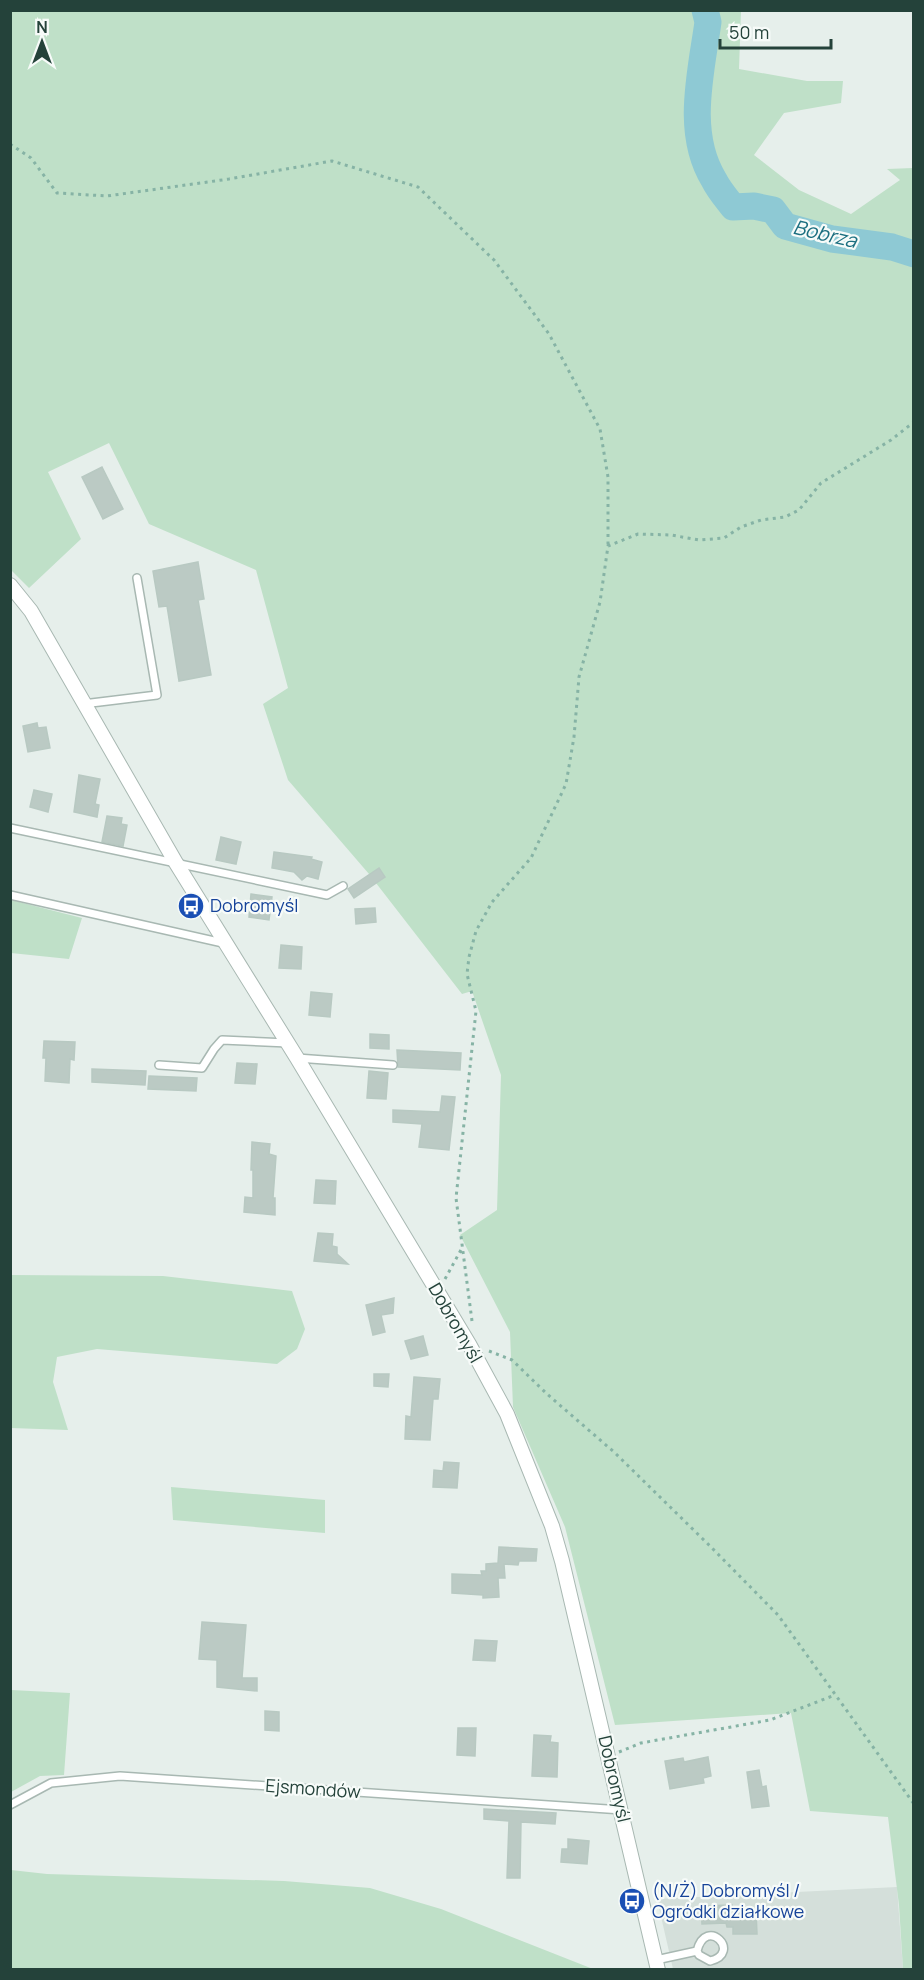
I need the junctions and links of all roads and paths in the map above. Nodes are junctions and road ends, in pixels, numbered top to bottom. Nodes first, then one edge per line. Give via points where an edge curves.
1 (10, 144) edge
2 (914, 422) edge
3 (608, 546) junction
4 (137, 578) dead end
5 (10, 585) edge
6 (83, 704) junction
7 (10, 828) edge
8 (176, 863) junction
9 (343, 886) dead end
10 (10, 895) edge
11 (226, 944) junction
12 (288, 1043) junction
13 (297, 1058) junction
14 (159, 1065) dead end
15 (393, 1065) dead end
16 (463, 1246) junction
17 (435, 1289) junction
18 (469, 1344) junction
19 (835, 1695) junction
20 (609, 1755) junction
21 (914, 1804) edge
22 (10, 1805) edge
23 (622, 1810) junction
24 (697, 1951) dead end
25 (657, 1965) edge

1 - 3 path via 31,158 57,193 107,196 332,161 418,188 494,260 549,334 600,429 608,477
2 - 3 path via 821,483 799,510 785,517 761,520 724,538 699,540 638,534
3 - 16 path via 600,602 579,676 566,784 531,858 492,902 476,931 469,957 467,974 476,1011 456,1198
4 - 6 lane via 157,695
5 - 6 street, Dobromyśl via 31,611
6 - 8 street, Dobromyśl
7 - 8 lane
8 - 9 lane via 327,895
8 - 11 street, Dobromyśl
10 - 11 lane
11 - 12 street, Dobromyśl
12 - 13 street, Dobromyśl
12 - 14 lane via 222,1040 202,1068
13 - 15 lane
13 - 17 street, Dobromyśl
16 - 17 path via 448,1275
16 - 18 path via 472,1308 473,1335
17 - 18 street, Dobromyśl
18 - 19 path via 512,1360 614,1452 778,1615
18 - 20 street, Dobromyśl via 507,1414 552,1526
19 - 20 path via 770,1720 641,1743
19 - 21 path
20 - 23 street, Dobromyśl
22 - 23 lane, Ejsmondów via 51,1783 120,1776
23 - 25 street, Dobromyśl
24 - 25 lane

